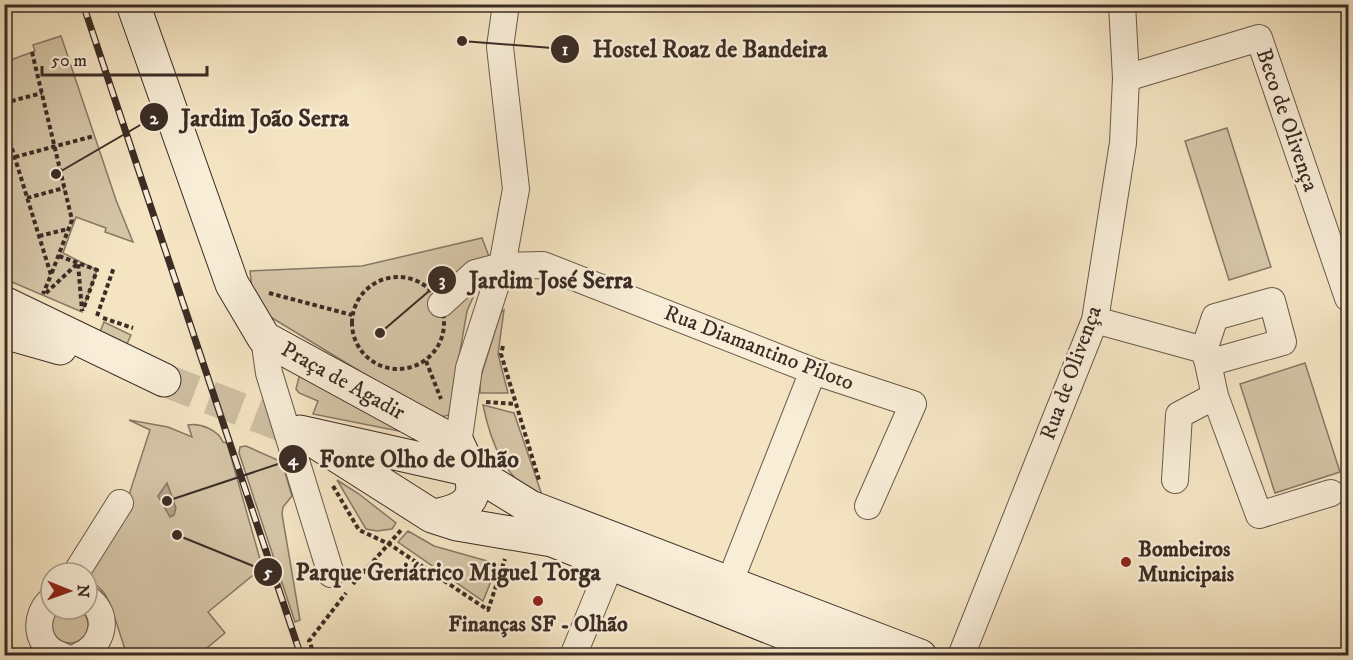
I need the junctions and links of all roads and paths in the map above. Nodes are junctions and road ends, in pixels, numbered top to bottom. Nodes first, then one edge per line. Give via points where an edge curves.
1 (133, 4) edge
2 (506, 4) edge
3 (1122, 4) edge
4 (32, 52) dead end
5 (1126, 78) junction
6 (42, 93) junction
7 (4, 103) edge
8 (94, 136) dead end
9 (54, 146) junction
10 (4, 148) edge
11 (15, 157) junction
12 (64, 188) junction
13 (27, 198) junction
14 (69, 229) junction
15 (39, 236) junction
16 (59, 256) junction
17 (78, 263) junction
18 (502, 266) junction
19 (114, 267) dead end
20 (51, 275) junction
21 (232, 284) junction
22 (42, 297) junction
23 (1348, 298) edge
24 (52, 301) dead end
25 (4, 303) edge
26 (441, 304) junction
27 (82, 312) junction
28 (352, 315) junction
29 (97, 316) dead end
30 (80, 319) dead end
31 (1095, 320) junction
32 (4, 332) edge
33 (264, 338) junction
34 (504, 343) dead end
35 (813, 370) junction
36 (1215, 396) junction
37 (464, 457) junction
38 (1175, 480) dead end
39 (330, 481) dead end
40 (542, 490) dead end
41 (1331, 493) dead end
42 (120, 503) dead end
43 (868, 506) dead end
44 (426, 512) junction
45 (389, 544) junction
46 (507, 554) dead end
47 (84, 561) edge
48 (611, 563) junction
49 (339, 583) junction
50 (729, 584) junction
51 (99, 611) edge
52 (40, 621) edge
53 (107, 647) edge
54 (829, 653) edge
55 (64, 655) edge
56 (315, 656) edge
57 (573, 656) edge
58 (920, 656) edge
59 (961, 656) edge

1 - 21 main road
2 - 18 street via 500,47 516,189
3 - 5 street, Rua de Olivença
4 - 6 path
5 - 23 street, Beco de Olivença via 1259,38
5 - 31 street, Rua de Olivença via 1123,143
6 - 7 path
6 - 9 path
8 - 9 path
9 - 11 path
9 - 12 path
10 - 11 path via 10,142
11 - 13 path
12 - 13 path
12 - 14 path via 72,220
13 - 15 path
14 - 15 path
14 - 16 path
15 - 20 path
16 - 17 path
16 - 20 path
17 - 22 path
17 - 27 path
17 - 27 path via 98,270
18 - 26 street, Rua Diamantino Piloto via 475,273
18 - 35 street, Rua Diamantino Piloto via 543,265
18 - 37 street via 470,368
19 - 29 path
20 - 22 path
21 - 28 path
21 - 33 main road
22 - 24 path
25 - 32 main road via 164,380
26 - 28 path via 422,282 393,276 367,288
26 - 28 path via 445,319 437,350 412,368 396,370 367,358 352,331
27 - 30 path
31 - 36 street via 1206,356
31 - 59 street, Rua de Olivença
33 - 37 main road, Praça de Agadir
33 - 49 street via 269,373
34 - 40 path via 501,354
35 - 43 street, Rua Diamantino Piloto via 912,404
35 - 50 street
36 - 38 street via 1179,415
36 - 41 street via 1259,515
37 - 44 main road via 474,486 469,503 452,513
37 - 44 main road via 300,432
37 - 50 main road, Praça de Agadir via 530,507
39 - 45 path via 359,530
42 - 47 street
44 - 45 path
44 - 48 main road via 457,524 552,540
45 - 46 path via 488,610
45 - 49 path
48 - 54 main road
48 - 57 street
49 - 56 path via 309,641
50 - 58 main road, Praça de Agadir
51 - 53 street
52 - 55 street via 39,632 50,649
53 - 55 street via 94,646

